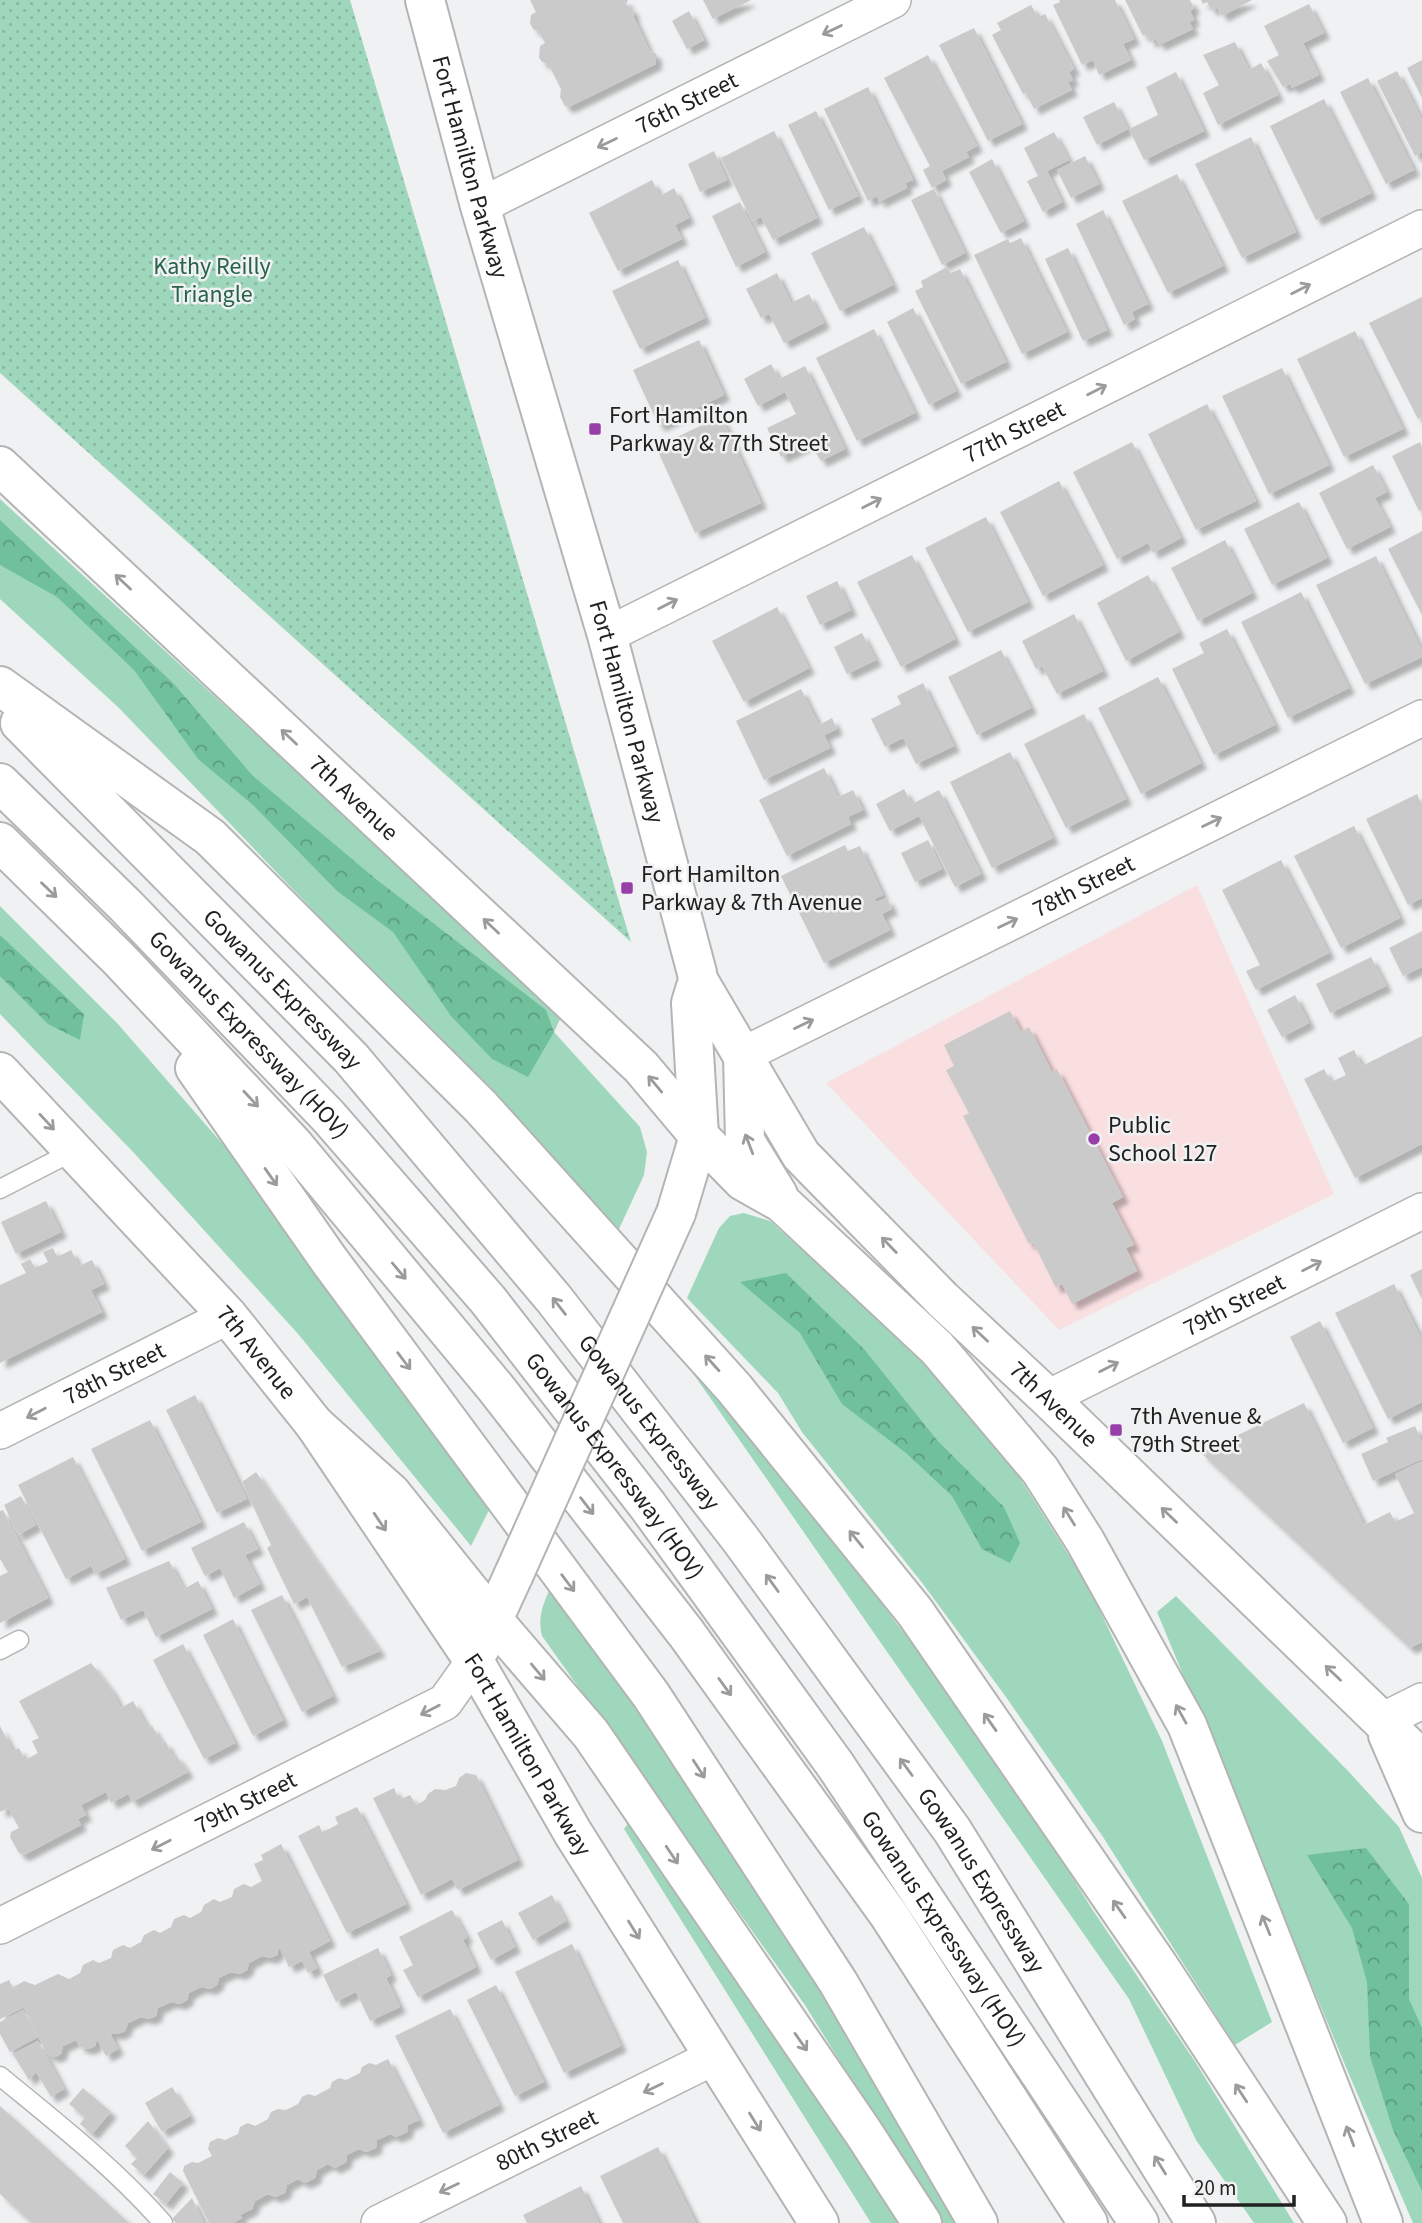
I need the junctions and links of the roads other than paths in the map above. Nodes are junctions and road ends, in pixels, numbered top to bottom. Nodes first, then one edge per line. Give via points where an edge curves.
1 (425, 0) edge
2 (893, 0) edge
3 (480, 206) junction
4 (1422, 228) edge
5 (0, 466) edge
6 (607, 635) junction
7 (0, 686) edge
8 (0, 703) edge
9 (1422, 718) edge
10 (0, 783) edge
11 (0, 842) edge
12 (120, 960) junction
13 (698, 980) junction
14 (743, 1055) junction
15 (0, 1072) edge
16 (699, 1136) junction
17 (74, 1151) junction
18 (0, 1189) edge
19 (782, 1203) junction
20 (1422, 1211) edge
21 (228, 1316) junction
22 (1048, 1398) junction
23 (315, 1425) junction
24 (0, 1431) edge
25 (493, 1620) junction
26 (19, 1640) dead end
27 (0, 1650) edge
28 (474, 1661) junction
29 (1422, 1701) edge
30 (1382, 1721) junction
31 (1422, 1760) edge
32 (1422, 1813) edge
33 (0, 1926) edge
34 (714, 2057) junction
35 (0, 2076) edge
36 (163, 2223) edge
37 (379, 2223) edge
38 (819, 2223) edge
39 (922, 2223) edge
40 (978, 2223) edge
41 (1088, 2223) edge
42 (1139, 2223) edge
43 (1196, 2223) edge
44 (1327, 2223) edge
45 (1383, 2223) edge

1 - 3 main road, Fort Hamilton Parkway
2 -> 3 street, 76th Street
3 - 6 main road, Fort Hamilton Parkway
6 -> 4 street, 77th Street
16 -> 5 main road, 7th Avenue via 641,1067
6 - 13 main road, Fort Hamilton Parkway
44 -> 7 main road via 1158,1965 915,1612 734,1388 481,1107 210,837
43 -> 8 main road, Gowanus Expressway via 952,1830 741,1540 554,1299 351,1058
14 -> 9 street, 78th Street
10 - 42 main road, Gowanus Expressway (HOV) via 328,1116 488,1300 648,1506 836,1766
11 -> 12 main road
12 -> 40 main road via 329,1260 651,1695 838,1982
12 -> 41 main road via 293,1144 495,1387 677,1622 889,1915
13 - 14 main road, 7th Avenue
13 - 16 main road, Fort Hamilton Parkway via 691,1003
19 -> 14 main road via 745,1141
22 -> 14 main road, 7th Avenue via 942,1299 801,1155
15 -> 17 main road, 7th Avenue
16 - 19 main road, 7th Avenue via 743,1181
16 - 25 main road, Fort Hamilton Parkway, bridge via 676,1213
17 - 18 lane
17 - 21 main road, 7th Avenue
45 -> 19 main road via 1187,1725 1085,1541 1040,1470 956,1368
22 -> 20 street, 79th Street
21 - 23 main road, 7th Avenue
21 -> 24 street, 78th Street
30 -> 22 main road, 7th Avenue
23 - 25 main road via 391,1493
23 -> 28 main road, 7th Avenue
25 - 28 main road, Fort Hamilton Parkway
25 -> 39 main road via 591,1734
26 - 27 lane
28 -> 33 street, 79th Street via 445,1702
28 -> 34 main road, Fort Hamilton Parkway via 573,1833
29 - 30 street
30 - 31 main road, 7th Avenue
30 - 32 main road
34 -> 37 street, 80th Street
34 -> 38 main road, Fort Hamilton Parkway
35 - 36 lane via 140,2197

